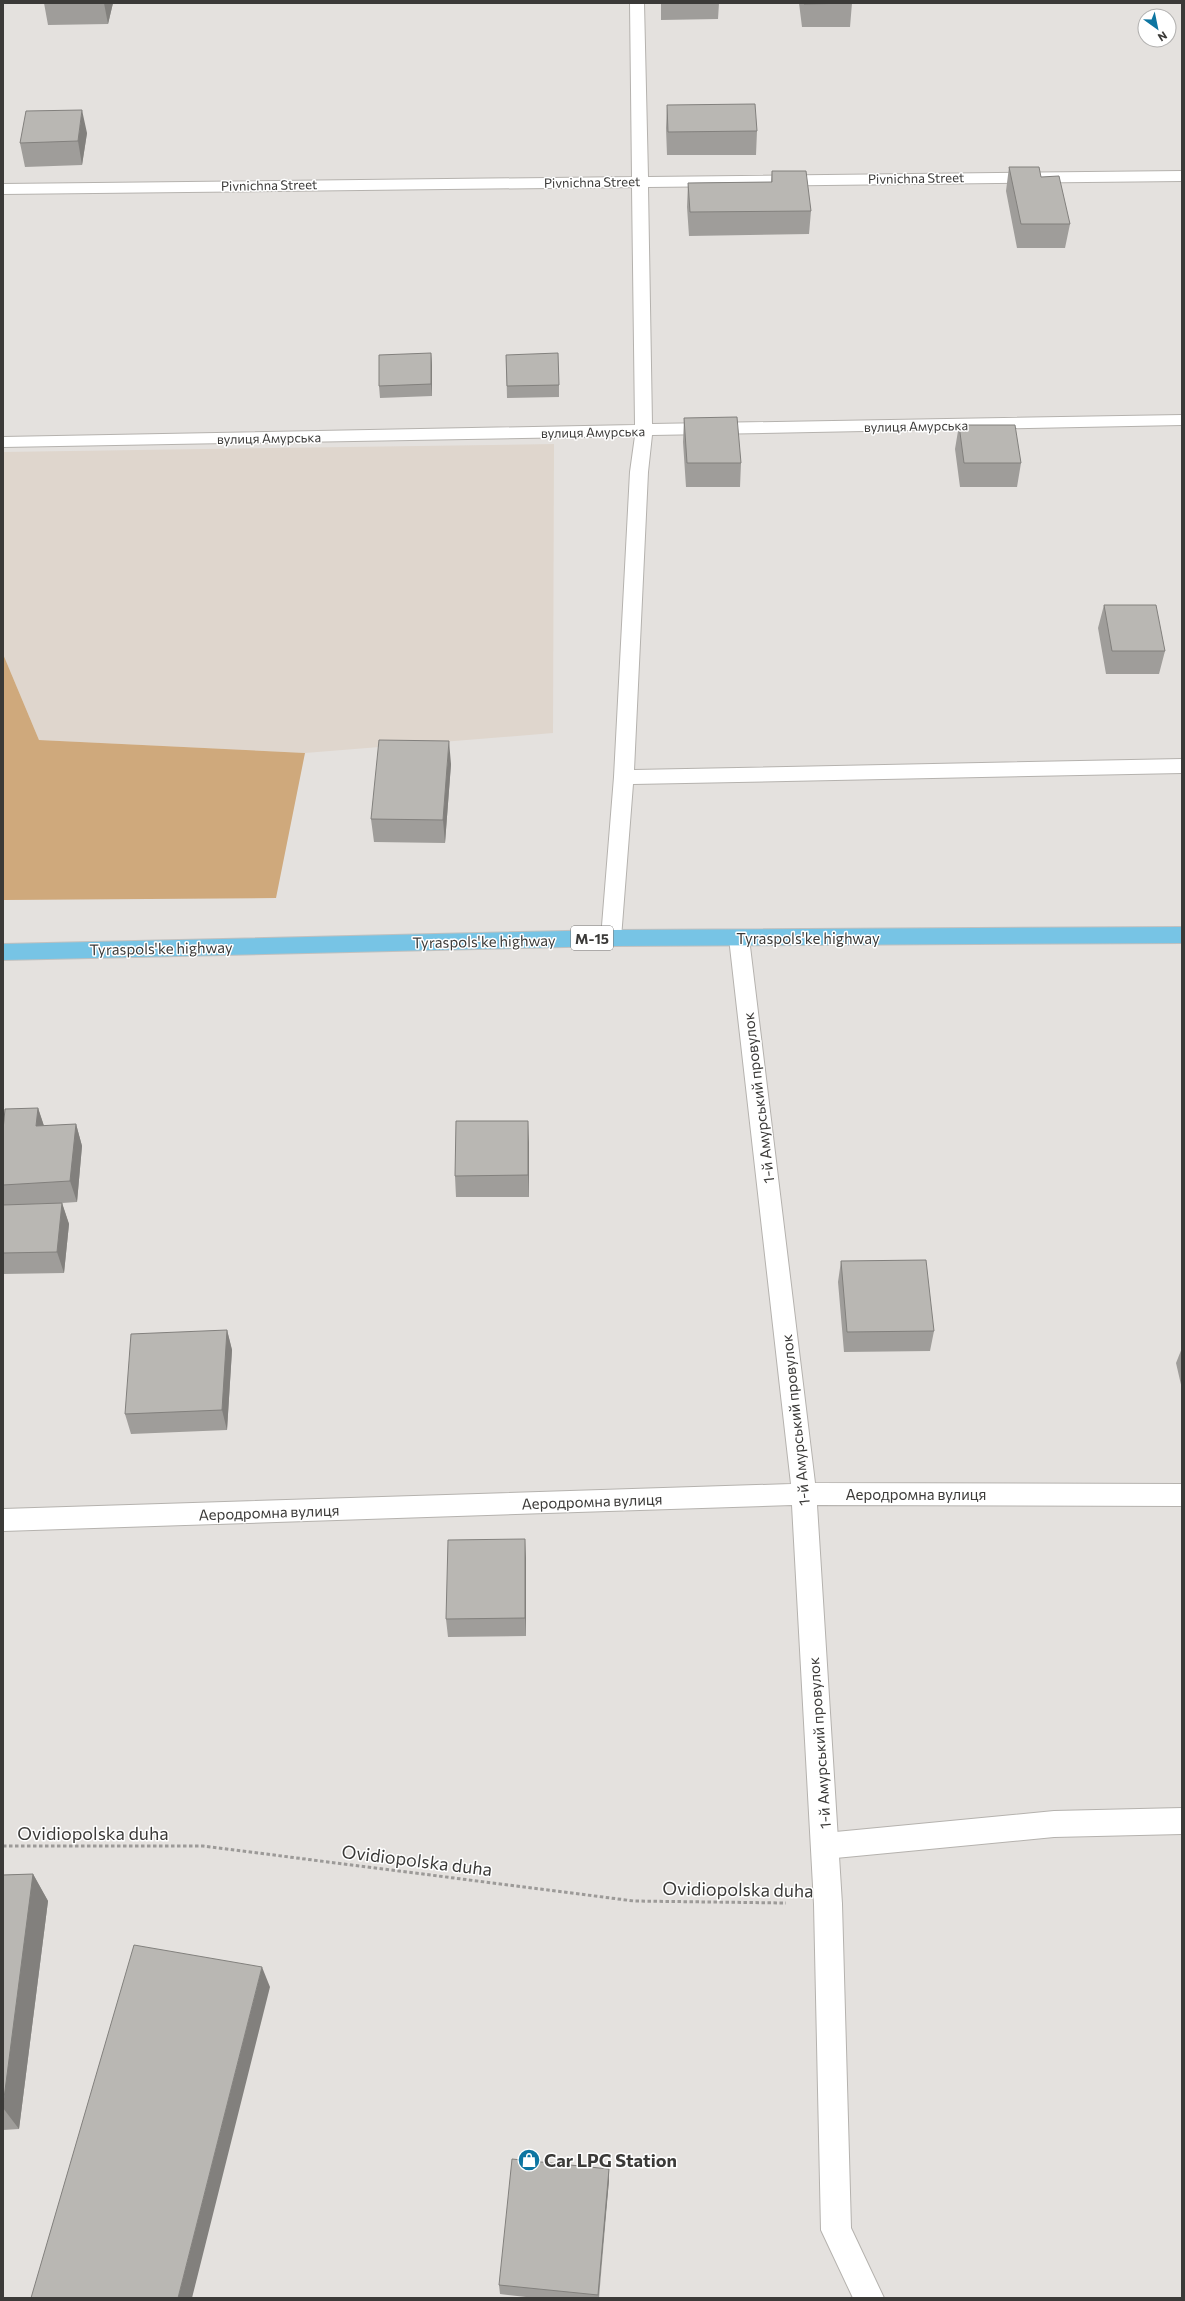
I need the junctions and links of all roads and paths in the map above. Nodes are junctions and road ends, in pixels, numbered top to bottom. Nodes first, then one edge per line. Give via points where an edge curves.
1 (636, 3) edge
2 (1182, 176) edge
3 (641, 181) junction
4 (3, 189) edge
5 (1182, 420) edge
6 (644, 432) junction
7 (3, 442) edge
8 (1182, 766) edge
9 (624, 777) junction
10 (1182, 935) edge
11 (611, 938) junction
12 (739, 938) junction
13 (3, 952) edge
14 (804, 1494) junction
15 (1182, 1495) edge
16 (3, 1520) edge
17 (1182, 1821) edge
18 (3, 1846) edge
19 (825, 1846) junction
20 (828, 1904) junction
21 (869, 2298) edge

1 - 3 street
2 - 3 street, Pivnichna Street
3 - 4 street, Pivnichna Street
3 - 6 street
5 - 6 street, вулиця Амурська
6 - 7 street, вулиця Амурська
6 - 9 street
8 - 9 street
9 - 11 street
10 - 12 main road, Tyraspols'ke highway / М-15
11 - 12 main road, Tyraspols'ke highway / М-15
11 - 13 main road, Tyraspols'ke highway / М-15
12 - 14 street, 1-й Амурський провулок
14 - 15 street, Аеродромна вулиця
14 - 16 street, Аеродромна вулиця
14 - 19 street, 1-й Амурський провулок
17 - 19 street via 1054,1824
18 - 20 path, Ovidiopolska duha via 203,1846 634,1901
19 - 20 street, 1-й Амурський провулок
20 - 21 street, 1-й Амурський провулок via 836,2230

